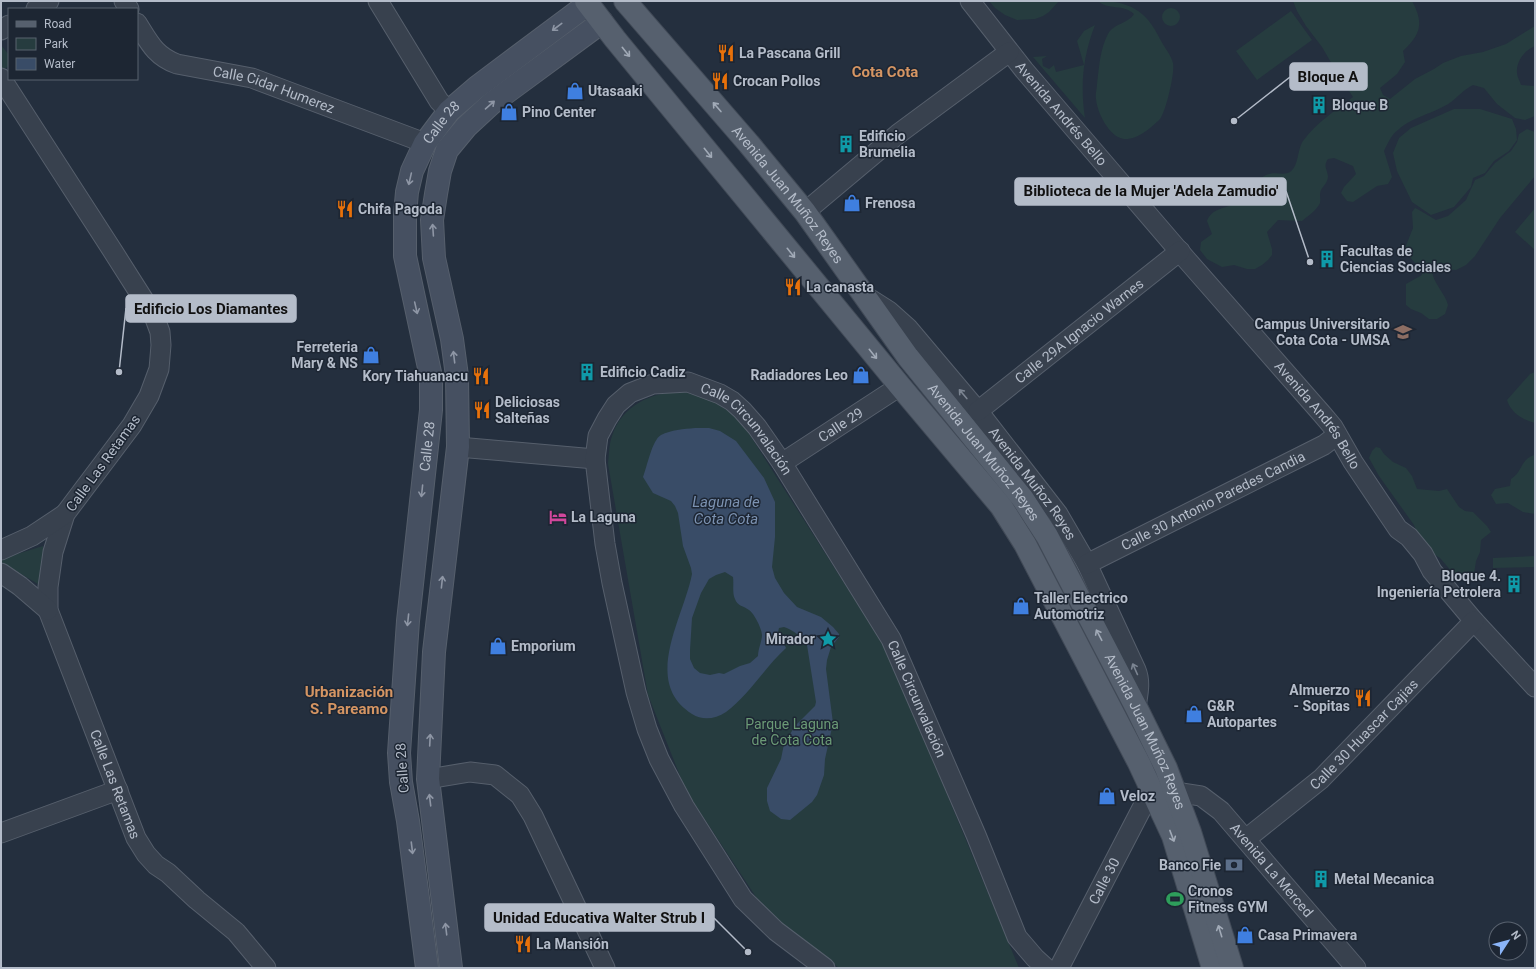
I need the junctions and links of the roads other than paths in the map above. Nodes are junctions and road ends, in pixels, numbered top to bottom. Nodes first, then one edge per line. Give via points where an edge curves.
1 (49, 1) edge
2 (378, 1) edge
3 (970, 1) edge
4 (625, 2) edge
5 (594, 7) edge
6 (38, 8) edge
7 (138, 24) edge
8 (1009, 52) junction
9 (1, 78) edge
10 (448, 111) junction
11 (466, 127) junction
12 (425, 143) junction
13 (447, 150) junction
14 (805, 212) junction
15 (1180, 252) junction
16 (866, 296) junction
17 (900, 386) junction
18 (431, 410) junction
19 (458, 410) junction
20 (978, 411) junction
21 (1338, 435) junction
22 (458, 447) junction
23 (595, 459) junction
24 (782, 463) junction
25 (65, 514) junction
26 (1, 550) edge
27 (1087, 564) junction
28 (1, 573) edge
29 (48, 610) junction
30 (1474, 621) junction
31 (1535, 687) edge
32 (1136, 707) junction
33 (428, 778) junction
34 (401, 782) junction
35 (118, 790) junction
36 (1166, 796) junction
37 (1, 833) edge
38 (1246, 839) junction
39 (266, 968) edge
40 (427, 968) edge
41 (451, 968) edge
42 (605, 968) edge
43 (825, 968) edge
44 (1046, 968) edge
45 (1059, 968) edge
46 (1213, 968) edge
47 (1232, 968) edge
48 (1356, 968) edge

1 - 6 street
2 - 10 street via 439,101
3 - 8 street, Avenida Andrés Bello
4 - 5 main road
14 -> 4 main road, Avenida Juan Muñoz Reyes
5 -> 10 main road, Calle 28 via 477,87
11 -> 5 main road, Calle 28
5 -> 17 main road, Avenida Juan Muñoz Reyes
7 - 12 street, Calle Cidar Humerez via 157,53 167,60 252,78
8 - 14 street via 898,134
8 - 15 street, Avenida Andrés Bello
9 - 25 street, Calle Las Retamas via 154,316 160,332 159,369 149,396 132,425
10 - 11 main road
10 - 12 main road, Calle 28
11 - 13 main road, Calle 28
12 - 13 main road
12 -> 18 main road, Calle 28 via 412,171 407,192 405,256 431,377
19 -> 13 main road, Calle 28 via 452,339 434,258 432,220 440,171
14 - 16 main road, Avenida Juan Muñoz Reyes
15 - 20 street, Calle 29A Ignacio Warnes
15 - 21 street, Avenida Andrés Bello
20 -> 16 street, Avenida Muñoz Reyes via 908,328 889,311
32 -> 16 main road, Avenida Juan Muñoz Reyes via 1047,536 1023,499 908,358
17 - 24 street, Calle 29
17 - 36 main road, Avenida Juan Muñoz Reyes via 1001,506 1025,544 1093,673
18 - 19 main road
18 -> 34 main road, Calle 28 via 408,621 399,753
19 - 22 main road, Calle 28
20 - 27 street, Avenida Muñoz Reyes via 1058,514
21 - 27 street, Calle 30 Antonio Paredes Candia via 1324,445
21 - 30 street, Avenida Andrés Bello via 1352,462 1398,528 1423,554 1432,571
22 - 23 street
33 -> 22 main road, Calle 28 via 434,652
23 - 24 street, Calle Circunvalación via 598,436 607,419 616,405 630,393 653,384 688,382 732,401 757,427
23 - 43 street, Calle Circunvalación via 612,583 636,692 659,759 684,806 743,898 776,931
24 - 44 street, Calle Circunvalación via 891,638 1017,937
25 - 26 street via 32,536
25 - 29 street, Calle Las Retamas via 53,552
32 -> 27 street, Avenida Muñoz Reyes via 1140,678
28 - 29 street
29 - 35 street, Calle Las Retamas
30 - 31 street, Avenida Andrés Bello
30 - 38 street, Calle 30 Huascar Cajias via 1321,779
32 - 36 main road, Avenida Juan Muñoz Reyes via 1166,768
33 - 34 main road
41 -> 33 main road, Calle 28
33 - 42 street via 470,772 495,775 520,795 533,816
34 -> 40 main road, Calle 28
35 - 37 street
35 - 39 street, Calle Las Retamas via 136,838 146,854 196,900 236,932
36 - 38 street, Avenida La Merced via 1201,796 1221,811
36 - 45 street, Calle 30 via 1143,806
36 -> 46 main road, Avenida Juan Muñoz Reyes via 1173,836
47 -> 36 main road, Avenida Juan Muñoz Reyes via 1190,832
38 - 48 street, Avenida La Merced

